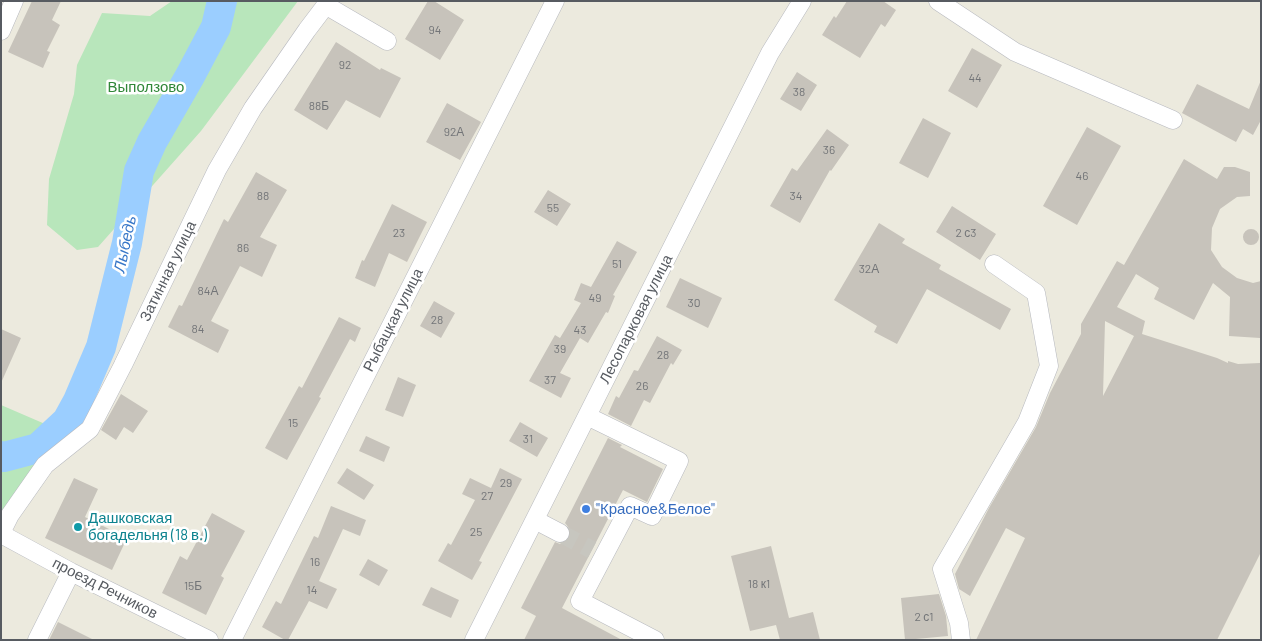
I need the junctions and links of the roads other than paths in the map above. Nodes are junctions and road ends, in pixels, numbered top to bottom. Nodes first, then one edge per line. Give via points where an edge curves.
1 (14, 1) edge
2 (555, 1) edge
3 (802, 1) edge
4 (938, 1) edge
5 (328, 3) edge
6 (1, 31) edge
7 (388, 41) dead end
8 (1173, 120) dead end
9 (994, 264) dead end
10 (587, 416) junction
11 (535, 520) junction
12 (560, 533) tunnel mouth
13 (1, 534) edge
14 (72, 572) junction
15 (37, 640) edge
16 (209, 640) edge
17 (232, 640) edge
18 (474, 640) edge
19 (655, 640) edge
20 (961, 640) edge

1 - 6 street
2 - 17 street, Рыбацкая улица
3 - 10 street, Лесопарковая улица via 770,53
4 - 8 street via 1015,52
5 - 7 street
5 - 13 street, Затинная улица via 253,108 217,170 90,429 46,465 10,515
9 - 20 street via 1036,293 1048,366 1027,422 942,569 960,623
10 - 11 street, Лесопарковая улица
10 - 19 street via 679,461 652,516 630,506 598,553 580,602
11 - 12 street
11 - 18 street, Лесопарковая улица
13 - 14 street, проезд Речников
14 - 15 street
14 - 16 street, проезд Речников

